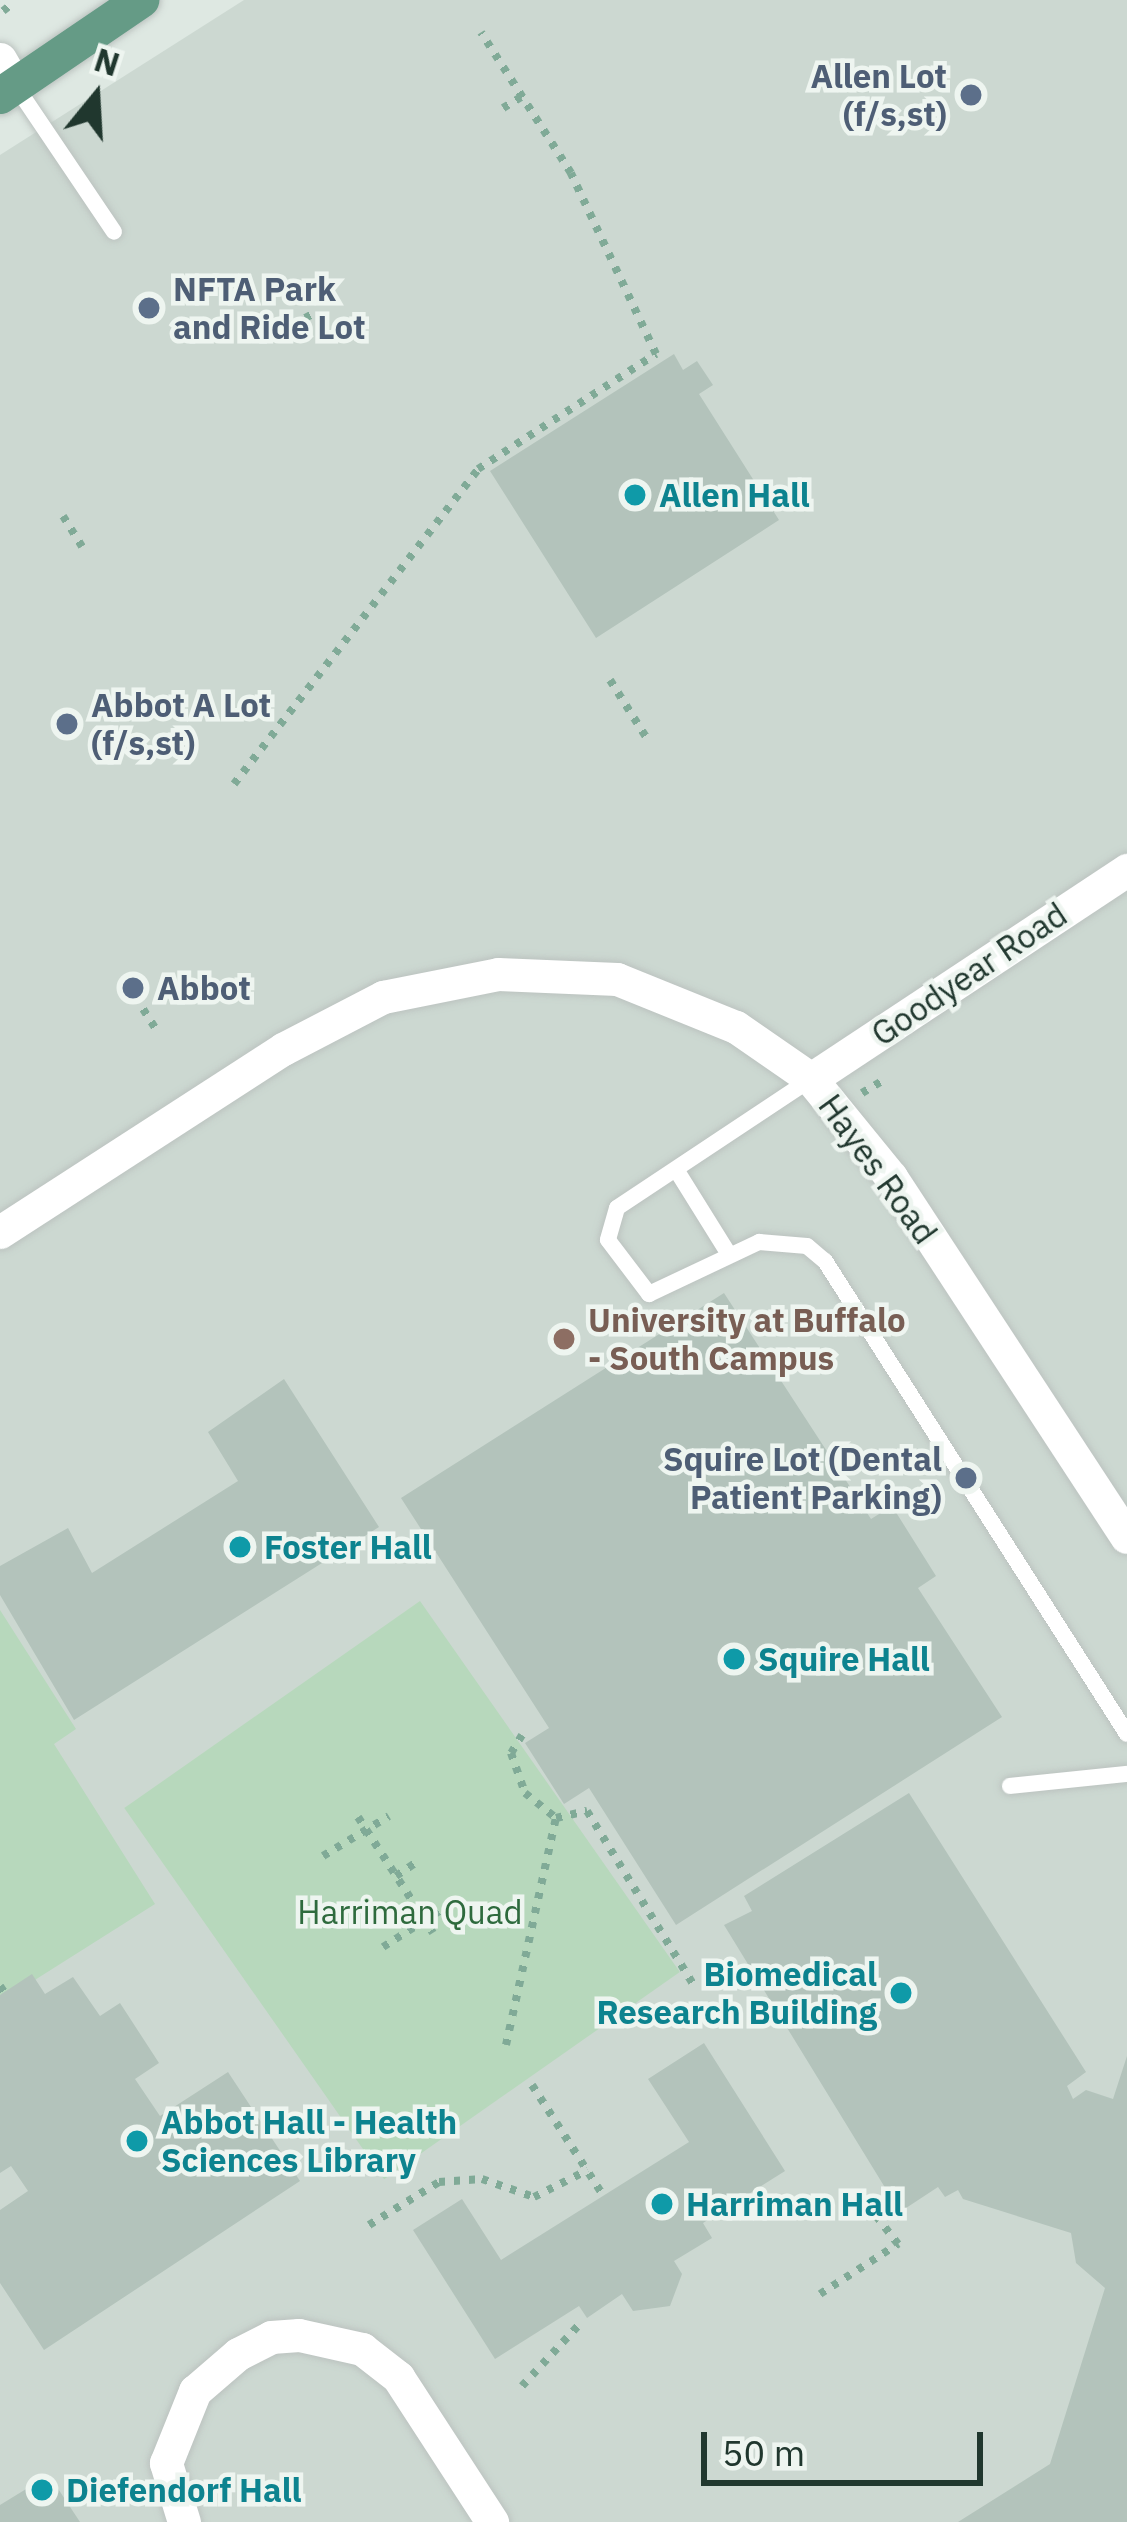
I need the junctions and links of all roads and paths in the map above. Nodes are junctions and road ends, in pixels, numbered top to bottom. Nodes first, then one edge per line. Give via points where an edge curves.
1 (141, 0) edge
2 (14, 3) dead end
3 (3, 11) dead end
4 (481, 32) dead end
5 (5, 80) edge
6 (521, 97) junction
7 (503, 108) dead end
8 (114, 232) dead end
9 (63, 516) dead end
10 (82, 547) dead end
11 (610, 680) dead end
12 (649, 740) dead end
13 (234, 784) dead end
14 (1127, 870) edge
15 (127, 984) dead end
16 (159, 1034) dead end
17 (811, 1079) junction
18 (884, 1080) dead end
19 (861, 1093) dead end
20 (677, 1171) junction
21 (0, 1232) edge
22 (728, 1253) junction
23 (1127, 1537) edge
24 (1127, 1734) edge
25 (522, 1735) dead end
26 (1127, 1774) edge
27 (1010, 1786) dead end
28 (388, 1816) dead end
29 (358, 1817) dead end
30 (556, 1818) junction
31 (366, 1830) junction
32 (323, 1856) dead end
33 (418, 1861) dead end
34 (396, 1876) junction
35 (447, 1906) dead end
36 (424, 1920) junction
37 (433, 1934) dead end
38 (382, 1947) dead end
39 (692, 1984) dead end
40 (506, 2045) dead end
41 (532, 2085) dead end
42 (588, 2170) junction
43 (603, 2195) dead end
44 (876, 2216) dead end
45 (369, 2225) dead end
46 (820, 2294) dead end
47 (578, 2326) dead end
48 (522, 2386) dead end
49 (184, 2522) edge
50 (492, 2522) edge

1 - 5 main road
2 - 3 path
4 - 6 path
5 - 8 lane
6 - 7 path
6 - 13 path via 571,173 656,354 478,469
9 - 10 path
11 - 12 path
14 - 17 street, Goodyear Road
15 - 16 path
17 - 20 lane
17 - 21 street, Hayes Road via 736,1027 617,979 554,972 445,980 332,1021
17 - 23 street, Hayes Road via 891,1178
18 - 19 path
20 - 22 lane
20 - 22 lane via 617,1208 608,1240 649,1294 678,1286
22 - 24 lane via 782,1240 825,1261
25 - 30 path via 512,1769 539,1809
26 - 27 lane
28 - 31 path
29 - 31 path
30 - 39 path via 586,1811
30 - 40 path
31 - 32 path
31 - 34 path
33 - 34 path
34 - 36 path
35 - 36 path
36 - 37 path
36 - 38 path
41 - 42 path
42 - 43 path
42 - 45 path via 534,2197 482,2179 439,2182
44 - 46 path via 898,2244
47 - 48 path
49 - 50 street via 166,2463 194,2391 238,2354 271,2337 299,2335 362,2349 398,2377

